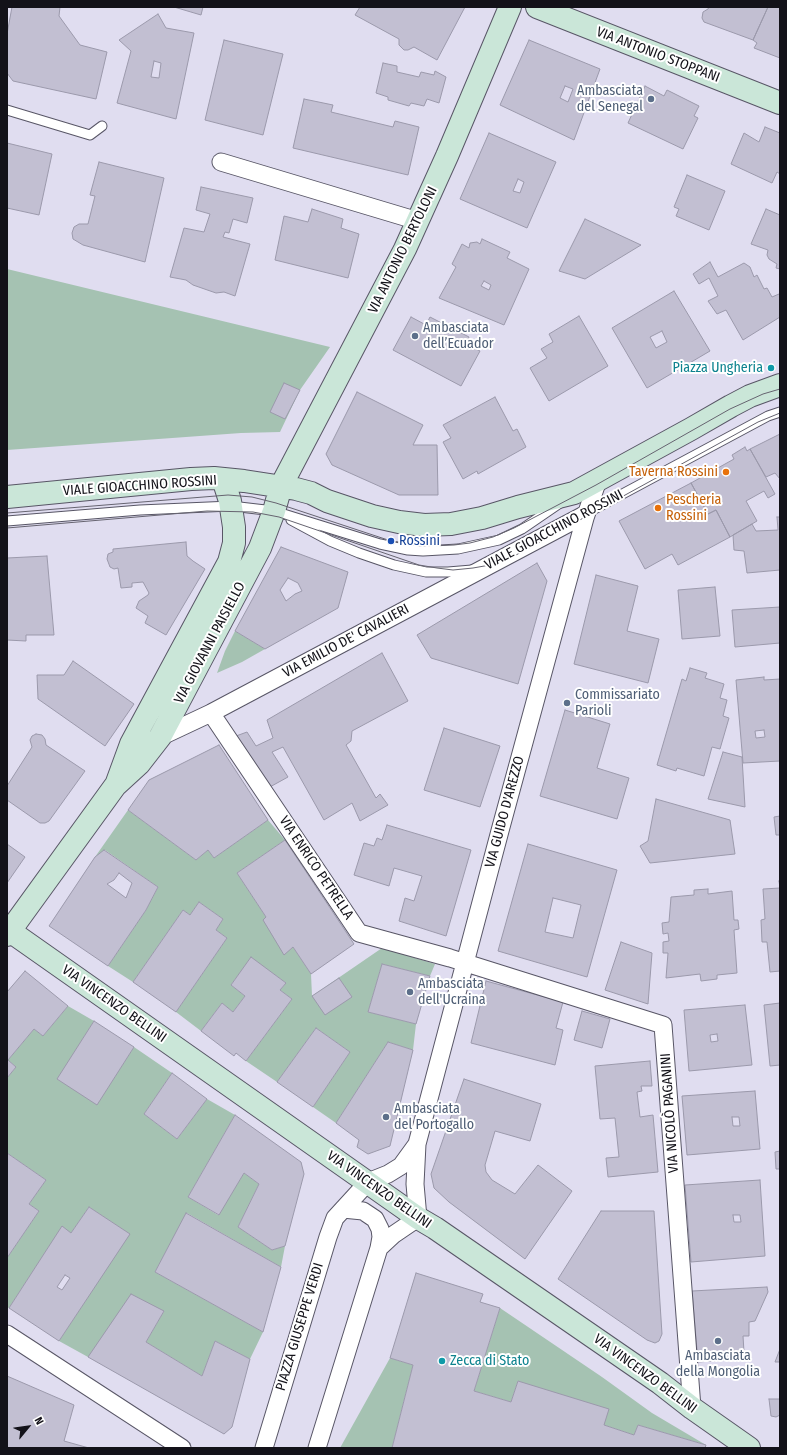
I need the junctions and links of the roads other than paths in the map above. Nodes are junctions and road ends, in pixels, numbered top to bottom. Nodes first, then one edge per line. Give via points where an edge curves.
1 (510, 7) edge
2 (536, 7) edge
3 (780, 103) edge
4 (7, 110) edge
5 (102, 126) dead end
6 (221, 162) dead end
7 (418, 221) junction
8 (776, 386) edge
9 (780, 412) edge
10 (223, 479) junction
11 (598, 480) junction
12 (281, 486) junction
13 (574, 493) junction
14 (7, 497) edge
15 (231, 506) junction
16 (274, 511) junction
17 (586, 514) junction
18 (7, 521) edge
19 (482, 569) junction
20 (211, 713) junction
21 (160, 737) junction
22 (115, 786) junction
23 (8, 932) edge
24 (465, 963) junction
25 (417, 1144) junction
26 (368, 1182) junction
27 (343, 1209) junction
28 (418, 1218) junction
29 (379, 1248) junction
30 (7, 1334) edge
31 (692, 1408) junction
32 (746, 1447) edge
33 (182, 1448) edge
34 (264, 1448) edge
35 (317, 1448) edge

1 - 7 street, VIA ANTONIO BERTOLONI
2 - 3 street, VIA ANTONIO STOPPANI
4 - 5 lane via 90,135
6 - 7 street
7 - 12 street, VIA ANTONIO BERTOLONI via 379,301
8 - 11 street, VIALE GIOACCHINO ROSSINI via 731,406
9 - 17 lane, VIALE GIOACCHINO ROSSINI via 768,416
10 - 12 street, VIALE GIOACCHINO ROSSINI
10 - 14 street, VIALE GIOACCHINO ROSSINI via 191,479
10 - 15 street, VIA GIOVANNI PAISIELLO
11 - 13 street, VIALE GIOACCHINO ROSSINI
11 - 17 street, VIA GUIDO D'AREZZO
12 - 13 street, VIALE GIOACCHINO ROSSINI via 311,493 372,516 428,526 482,518
12 - 16 street, VIA GIOVANNI PAISIELLO
13 - 16 lane, VIALE GIOACCHINO ROSSINI via 507,536 490,543 447,550 408,550 385,545
15 - 16 lane, VIALE GIOACCHINO ROSSINI
15 - 18 lane, VIALE GIOACCHINO ROSSINI via 140,510
15 - 22 street, VIA GIOVANNI PAISIELLO via 234,543 229,562 131,744
16 - 19 lane, VIALE GIOACCHINO ROSSINI via 330,541 394,565 426,572
16 - 21 street, VIA GIOVANNI PAISIELLO via 260,548
17 - 19 street, VIALE GIOACCHINO ROSSINI
17 - 24 street, VIA GUIDO D'AREZZO
19 - 20 street, VIA EMILIO DE' CAVALIERI
20 - 21 street, VIA EMILIO DE' CAVALIERI
20 - 24 street, VIA ENRICO PETRELLA via 359,933
21 - 22 street, VIA GIOVANNI PAISIELLO via 139,764
22 - 23 street, VIA GIOVANNI PAISIELLO
23 - 26 street, VIA VINCENZO BELLINI
24 - 25 street, VIA GUIDO D'AREZZO
24 - 31 street, VIA NICOLÒ PAGANINI via 663,1025
25 - 26 street, VIA GUIDO D'AREZZO via 396,1170
25 - 28 street, VIA GUIDO D'AREZZO via 414,1184
26 - 27 street, PIAZZA GIUSEPPE VERDI
26 - 28 street, VIA VINCENZO BELLINI
27 - 29 street via 363,1212 375,1219 380,1229
27 - 34 street, PIAZZA GIUSEPPE VERDI via 335,1218 328,1237
28 - 29 street
28 - 31 street, VIA VINCENZO BELLINI via 640,1369
29 - 35 street
30 - 33 street
31 - 32 street, VIA VINCENZO BELLINI

